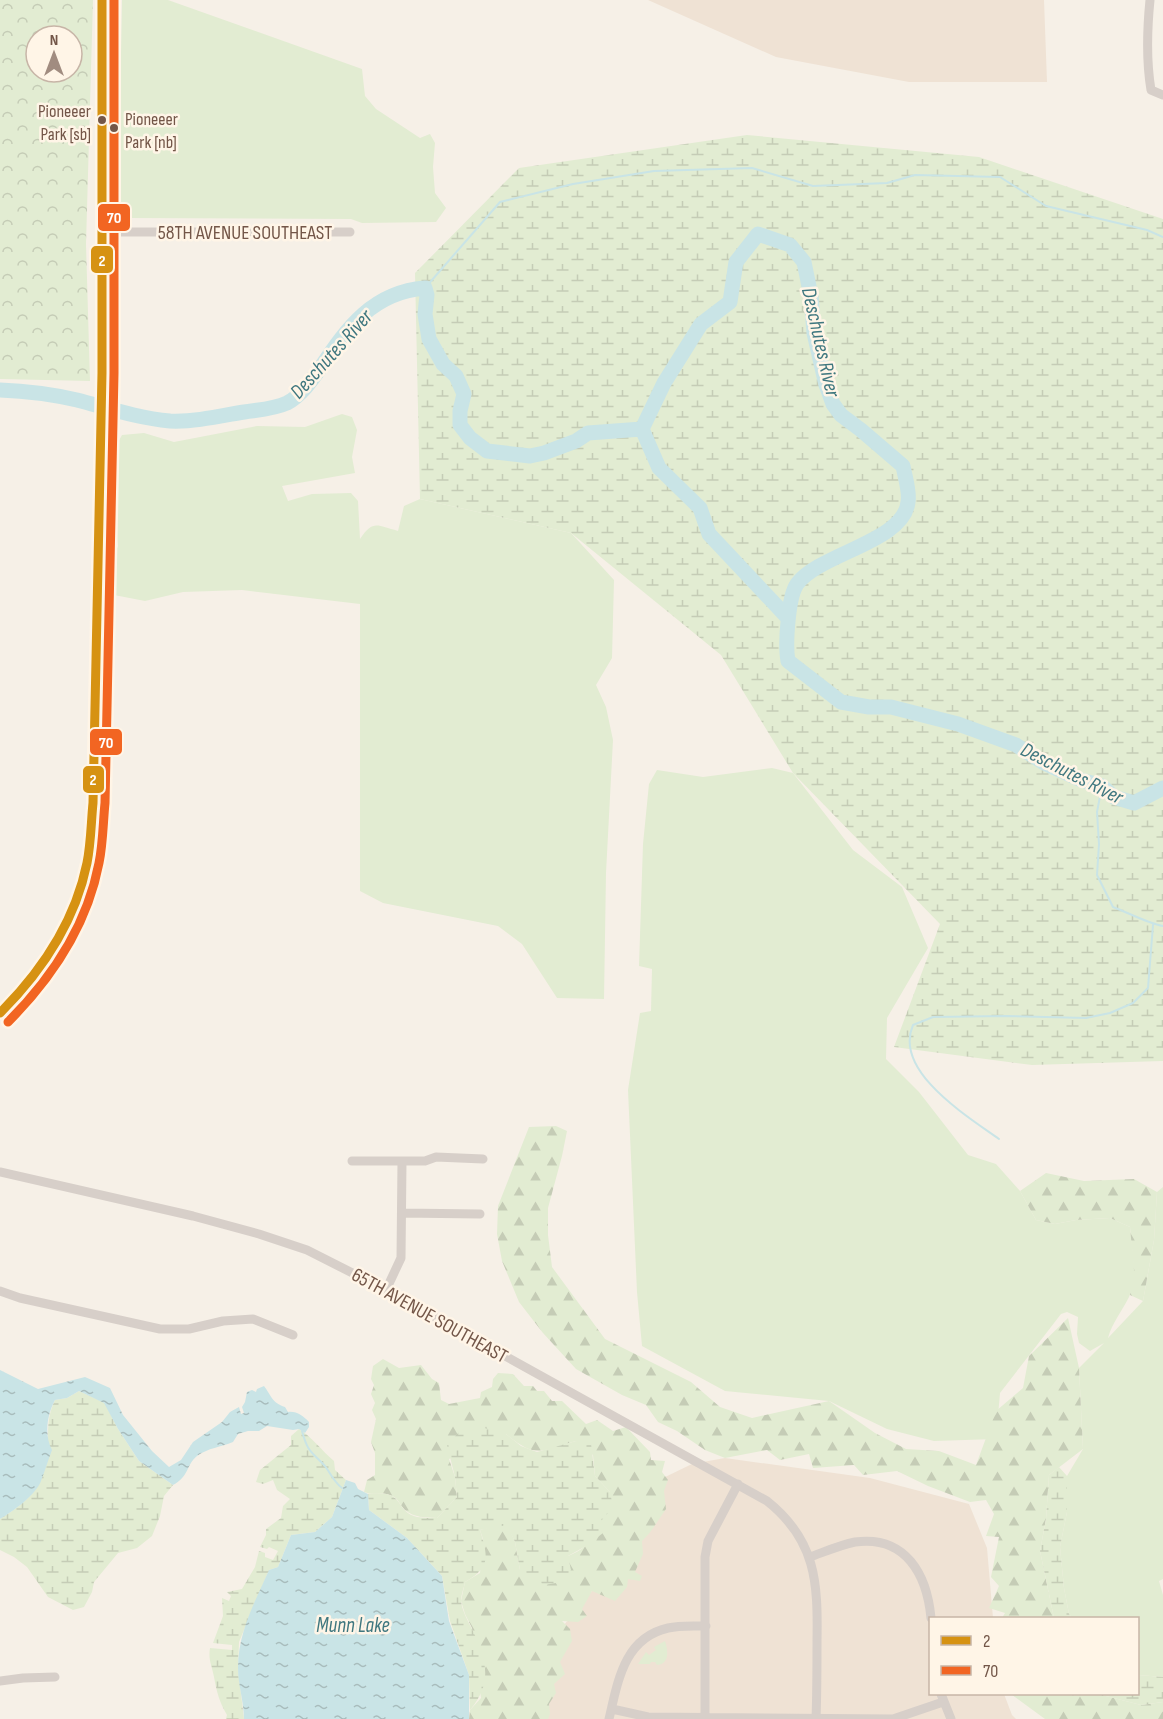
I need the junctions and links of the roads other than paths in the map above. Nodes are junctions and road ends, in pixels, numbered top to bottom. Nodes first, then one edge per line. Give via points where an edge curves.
1 (102, 0) edge
2 (1150, 0) edge
3 (1163, 95) edge
4 (103, 232) junction
5 (350, 232) dead end
6 (0, 1013) edge
7 (483, 1159) dead end
8 (352, 1161) dead end
9 (402, 1161) junction
10 (0, 1173) edge
11 (402, 1213) junction
12 (480, 1214) dead end
13 (386, 1290) junction
14 (0, 1291) edge
15 (293, 1335) dead end
16 (738, 1484) junction
17 (810, 1557) junction
18 (931, 1617) edge
19 (706, 1626) junction
20 (55, 1677) dead end
21 (0, 1682) edge
22 (942, 1698) edge
23 (612, 1709) junction
24 (705, 1716) junction
25 (609, 1719) edge
26 (816, 1719) edge
27 (951, 1719) edge

1 - 4 street
2 - 3 street via 1148,72 1151,90
4 - 5 street, 58TH AVENUE SOUTHEAST
4 - 6 street via 90,845 81,885 58,940 37,972
7 - 9 street via 436,1157
8 - 9 street
9 - 11 street
10 - 13 street, 65TH AVENUE SOUTHEAST via 271,1237 307,1250
11 - 12 street
11 - 13 street via 401,1258
13 - 16 street, 65TH AVENUE SOUTHEAST
14 - 15 street via 160,1329 189,1329 253,1319
16 - 17 street, 65TH AVENUE SOUTHEAST via 777,1508 795,1529
16 - 19 street via 708,1542
17 - 18 street via 863,1542 900,1552 925,1585
17 - 26 street, 65TH AVENUE SOUTHEAST via 818,1602
19 - 23 street via 670,1627 644,1639 626,1659
19 - 24 street
20 - 21 street
22 - 26 street via 893,1719
22 - 27 street
23 - 24 street via 648,1717
23 - 25 street
24 - 26 street

